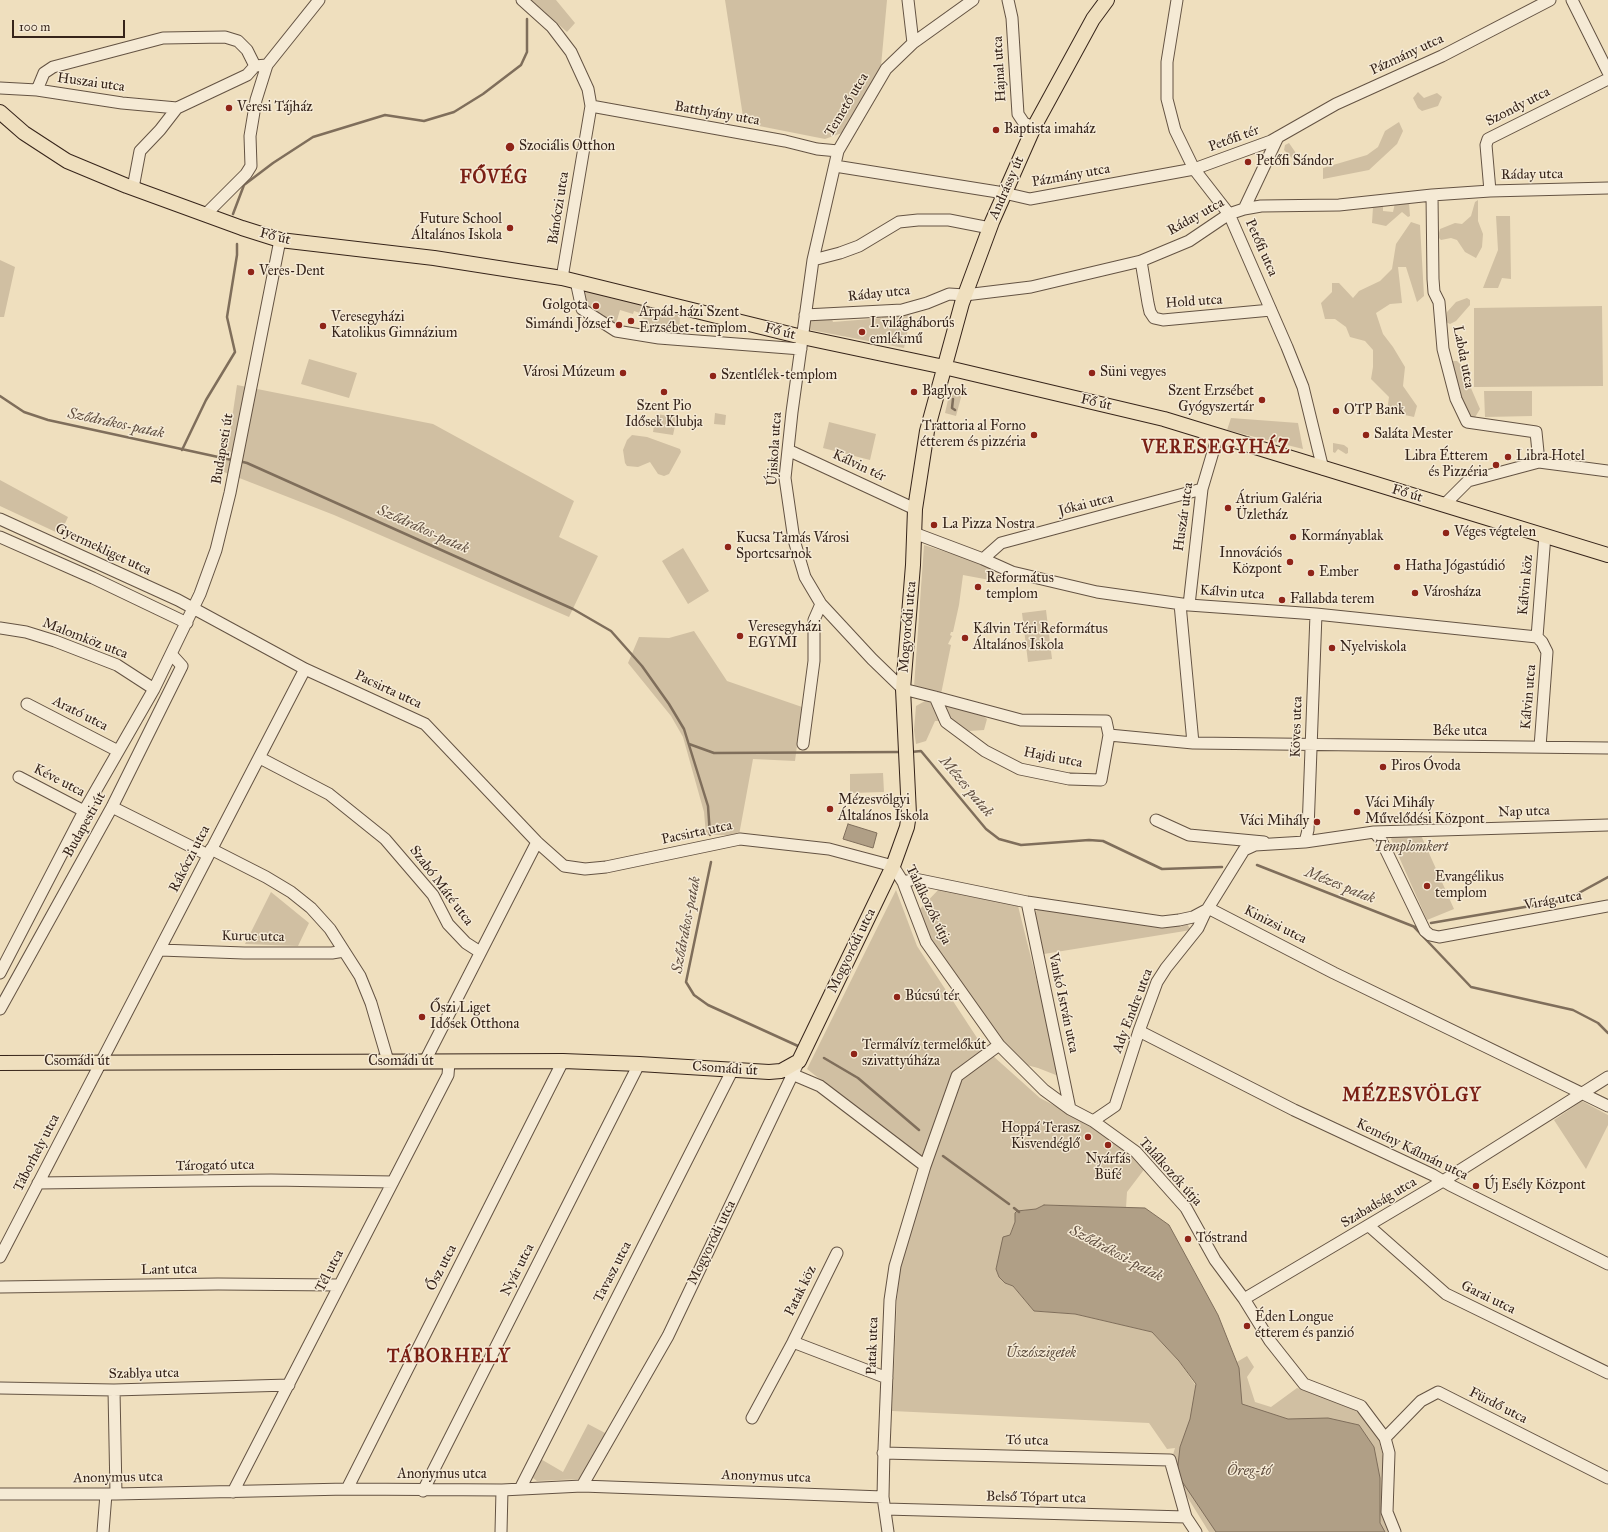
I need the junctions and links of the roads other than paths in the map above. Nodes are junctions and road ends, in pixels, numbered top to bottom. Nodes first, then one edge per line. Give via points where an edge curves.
1 (319, 0) edge
2 (522, 0) edge
3 (908, 0) edge
4 (973, 0) edge
5 (1008, 0) edge
6 (1107, 0) edge
7 (1177, 0) edge
8 (1550, 0) edge
9 (1572, 0) edge
10 (913, 42) junction
11 (267, 65) junction
12 (255, 66) junction
13 (1608, 72) edge
14 (247, 75) junction
15 (1608, 79) edge
16 (259, 86) junction
17 (0, 88) edge
18 (37, 90) junction
19 (591, 106) junction
20 (177, 108) junction
21 (0, 112) edge
22 (1034, 127) junction
23 (1278, 138) junction
24 (838, 151) junction
25 (835, 166) junction
26 (1194, 169) junction
27 (133, 188) junction
28 (1608, 188) edge
29 (1490, 191) junction
30 (1004, 193) junction
31 (1432, 195) junction
32 (1244, 209) junction
33 (1229, 214) junction
34 (205, 215) junction
35 (990, 228) junction
36 (280, 240) junction
37 (813, 260) junction
38 (1141, 262) junction
39 (569, 279) junction
40 (965, 295) junction
41 (1271, 310) junction
42 (805, 315) junction
43 (802, 343) junction
44 (944, 367) junction
45 (1218, 435) junction
46 (790, 451) junction
47 (1539, 462) junction
48 (1323, 469) junction
49 (1608, 471) edge
50 (1202, 489) junction
51 (1444, 505) junction
52 (915, 509) junction
53 (0, 519) edge
54 (914, 532) junction
55 (1545, 535) junction
56 (0, 537) edge
57 (1608, 555) edge
58 (983, 559) junction
59 (821, 604) junction
60 (1184, 604) junction
61 (194, 609) junction
62 (1316, 614) junction
63 (187, 623) junction
64 (0, 628) edge
65 (1537, 637) junction
66 (172, 655) junction
67 (305, 669) junction
68 (154, 689) junction
69 (903, 689) junction
70 (935, 697) junction
71 (27, 704) dead end
72 (1109, 735) junction
73 (1192, 743) junction
74 (804, 744) dead end
75 (1311, 745) junction
76 (1540, 747) junction
77 (1608, 748) edge
78 (118, 751) junction
79 (260, 758) junction
80 (19, 777) dead end
81 (112, 807) junction
82 (84, 811) junction
83 (1156, 820) dead end
84 (1608, 825) edge
85 (1374, 832) junction
86 (537, 842) junction
87 (1305, 842) junction
88 (1274, 843) junction
89 (1244, 850) joint
90 (209, 852) junction
91 (895, 867) junction
92 (903, 882) junction
93 (1027, 902) junction
94 (1608, 906) edge
95 (1208, 908) junction
96 (160, 950) junction
97 (344, 951) junction
98 (480, 952) junction
99 (0, 973) edge
100 (0, 1009) edge
101 (1139, 1030) junction
102 (999, 1045) junction
103 (388, 1061) junction
104 (425, 1061) junction
105 (100, 1062) junction
106 (449, 1062) junction
107 (563, 1062) junction
108 (0, 1063) edge
109 (639, 1064) junction
110 (733, 1069) junction
111 (791, 1069) junction
112 (1608, 1077) edge
113 (1584, 1093) junction
114 (1608, 1106) edge
115 (1070, 1109) junction
116 (1093, 1121) junction
117 (925, 1166) junction
118 (1443, 1181) junction
119 (393, 1182) junction
120 (38, 1183) junction
121 (1369, 1226) junction
122 (837, 1254) dead end
123 (0, 1257) edge
124 (1608, 1264) edge
125 (339, 1285) junction
126 (0, 1287) edge
127 (1244, 1300) junction
128 (793, 1342) junction
129 (1608, 1373) edge
130 (887, 1378) junction
131 (289, 1385) junction
132 (0, 1388) edge
133 (114, 1390) junction
134 (752, 1418) dead end
135 (1385, 1438) junction
136 (884, 1453) junction
137 (1608, 1478) edge
138 (582, 1486) junction
139 (347, 1489) junction
140 (520, 1489) junction
141 (502, 1490) junction
142 (423, 1491) junction
143 (233, 1492) junction
144 (0, 1494) edge
145 (111, 1494) junction
146 (883, 1497) junction
147 (885, 1509) junction
148 (1186, 1517) junction
149 (103, 1532) edge
150 (501, 1532) edge
151 (888, 1532) edge
152 (1196, 1532) edge
153 (1395, 1532) edge

1 - 11 street
2 - 19 street, Bánóczi utca via 552,27 572,52 588,89
3 - 10 street
4 - 10 street, Temető utca
5 - 22 street, Hajnal utca via 1012,18 1018,114 1024,123
6 - 22 main road, Andrássy út via 1093,19
7 - 26 street, Petőfi utca via 1166,62 1167,99 1174,130
8 - 23 street, Pázmány utca via 1442,56 1336,104
9 - 13 street
10 - 24 street, Temető utca via 886,69
11 - 12 street
11 - 16 street
12 - 14 street
12 - 18 street via 247,50 238,41 225,37 163,38 53,67 44,73
14 - 16 street
14 - 20 street
15 - 29 street, Szondy utca via 1488,139 1486,145
16 - 34 street via 250,136 251,166
17 - 18 street, Huszai utca
18 - 20 street, Huszai utca via 122,103
19 - 24 street, Batthyány utca
19 - 39 street, Bánóczi utca
20 - 27 street via 140,151
21 - 27 main road, Fő út via 24,134 67,161
22 - 30 main road, Andrássy út
23 - 26 street, Petőfi tér
23 - 32 street, Petőfi tér
24 - 25 street, Temető utca
25 - 30 street, Pázmány utca
25 - 37 street, Temető utca
26 - 30 street, Pázmány utca via 1030,199
26 - 33 street, Petőfi utca
27 - 34 main road, Fő út
28 - 29 street, Ráday utca
29 - 31 street, Ráday utca
30 - 35 main road, Andrássy út
31 - 32 street, Ráday utca via 1339,205 1261,206
31 - 47 street, Labda utca via 1434,292 1439,302 1443,349 1456,398 1467,422 1536,432
32 - 33 street, Ráday utca
33 - 38 street, Ráday utca via 1189,241
33 - 41 street, Petőfi utca
34 - 36 main road, Fő út
35 - 37 street via 949,220 899,222 859,246
35 - 40 main road, Andrássy út
36 - 39 main road, Fő út via 434,258
36 - 61 street, Budapesti út via 229,500 216,550
37 - 42 street, Temető utca
38 - 40 street, Ráday utca via 1031,287
38 - 41 street, Hold utca via 1149,308 1154,318 1163,320
39 - 43 main road, Fő út
39 - 43 street, Fő út via 582,308 616,331 659,338
40 - 42 street, Ráday utca via 949,294 902,310
40 - 44 main road, Andrássy út
41 - 48 street, Petőfi utca via 1302,387
42 - 43 street, Temető utca
43 - 44 main road, Fő út
43 - 46 street, Újiskola utca via 792,412
44 - 45 main road, Fő út via 1164,419
44 - 52 main road, Mogyoródi utca via 927,431
45 - 48 main road, Fő út
45 - 50 street, Huszár utca
46 - 52 street, Kálvin tér
46 - 59 street, Újiskola utca via 785,478 794,540 805,577
47 - 49 street
47 - 51 street via 1468,481
48 - 51 main road, Fő út
50 - 58 street, Jókai utca via 1001,543
50 - 60 street, Huszár utca
51 - 55 main road, Fő út
52 - 54 main road, Mogyoródi utca
53 - 61 street, Gyermekliget utca
54 - 58 street
54 - 69 main road, Mogyoródi utca
55 - 57 main road, Fő út
55 - 65 street, Kálvin köz
56 - 63 street
58 - 60 street, Kálvin utca via 1032,578 1097,592
59 - 69 street, Újiskola utca
59 - 74 street via 814,620 814,660
60 - 62 street, Kálvin utca
60 - 73 street, Huszár utca
61 - 63 street, Budapesti út
61 - 67 street, Pacsirta utca
62 - 65 street, Kálvin utca
62 - 75 street, Köves utca
63 - 66 street, Budapesti út
64 - 68 street, Malomköz utca via 26,632 55,641 117,665
65 - 76 street, Kálvin utca via 1547,652
66 - 68 street, Budapesti út
66 - 81 street, Budapesti út via 182,666
67 - 79 street, Rákóczi utca
67 - 86 street, Pacsirta utca via 425,724
68 - 78 street, Budapesti út
69 - 70 street
69 - 91 main road, Mogyoródi utca via 909,814
70 - 72 street via 1021,720 1106,721
70 - 72 street, Hajdi utca via 946,722 985,751 1020,769 1069,779 1101,780
71 - 78 street, Arató utca
72 - 73 street
73 - 75 street
75 - 76 street, Béke utca
75 - 87 street, Köves utca via 1308,830
76 - 77 street, Béke utca
78 - 82 street, Budapesti út
79 - 90 street, Rákóczi utca
79 - 98 street, Szabó Máté utca via 329,794 385,839 432,895 448,924 466,943
80 - 82 street, Kéve utca
81 - 90 street
81 - 100 street, Budapesti út
82 - 99 street, Budapesti út
83 - 88 street, Nap utca via 1189,835
84 - 85 street, Nap utca
85 - 87 street, Nap utca
85 - 94 street, Virág utca via 1381,840 1425,931 1430,935 1438,937
86 - 91 street, Pacsirta utca via 564,866 585,869 606,867 740,839 829,849
86 - 98 street
87 - 88 street, Nap utca
88 - 89 street, Nap utca via 1255,845
89 - 95 street, Ady Endre utca
90 - 96 street, Rákóczi utca
90 - 97 street via 266,877 291,892 311,908 330,929
91 - 92 street, Találkozók útja
91 - 111 main road, Mogyoródi utca
92 - 93 street via 915,879
92 - 102 street, Találkozók útja via 926,942
93 - 95 street via 1162,922 1193,917
93 - 115 street, Vankó István utca
95 - 101 street, Ady Endre utca via 1198,928 1157,982
95 - 113 street, Kinizsi utca via 1334,973
96 - 97 street, Kuruc utca via 244,953
96 - 105 street, Rákóczi utca
97 - 103 street via 360,976 371,1003
98 - 104 street
101 - 116 street, Ady Endre utca via 1114,1106
101 - 118 street, Kemény Kálmán utca via 1294,1110
102 - 115 street, Találkozók útja via 1044,1090
102 - 117 street, Patak utca via 957,1076
103 - 104 main road, Csomádi út
103 - 105 main road, Csomádi út
104 - 106 main road, Csomádi út
105 - 108 main road, Csomádi út
105 - 120 street, Táborhely utca
106 - 107 main road, Csomádi út
106 - 119 street, Tél utca via 448,1075
107 - 109 main road, Csomádi út
107 - 139 street, Ősz utca
109 - 110 main road, Csomádi út
109 - 142 street, Nyár utca
110 - 111 main road, Csomádi út via 769,1072
110 - 140 street, Tavasz utca
111 - 117 street via 820,1086
111 - 138 street, Mogyoródi utca via 668,1336
112 - 113 street, Szabadság utca
113 - 114 street, Kinizsi utca
113 - 118 street, Szabadság utca
115 - 116 street, Találkozók útja
116 - 127 street, Találkozók útja via 1136,1152 1186,1208 1215,1260
117 - 130 street, Patak utca via 895,1266 890,1300
118 - 121 street, Szabadság utca
118 - 124 street, Kemény Kálmán utca
119 - 120 street, Tárogató utca via 271,1180
119 - 125 street, Tél utca
120 - 123 street, Táborhely utca
121 - 127 street, Szabadság utca
121 - 129 street, Garai utca via 1446,1294
122 - 128 street, Patak köz
125 - 126 street, Lant utca
125 - 131 street, Tél utca
127 - 135 street, Találkozók útja via 1270,1341 1304,1384 1361,1406
128 - 130 street
128 - 134 street, Patak köz
130 - 136 street, Patak utca
131 - 133 street, Szablya utca
131 - 143 street, Tél utca
132 - 133 street, Szablya utca
133 - 145 street
135 - 137 street, Fürdő utca via 1421,1401 1438,1392
135 - 153 street, Találkozók útja via 1389,1453 1387,1512
136 - 146 street, Patak utca
136 - 148 street, Tó utca via 1170,1460
138 - 140 street, Anonymus utca
138 - 146 street, Anonymus utca
139 - 142 street, Anonymus utca
139 - 143 street, Anonymus utca
140 - 141 street, Anonymus utca
141 - 142 street, Anonymus utca
141 - 150 street
143 - 145 street, Anonymus utca
144 - 145 street, Anonymus utca
145 - 149 street
146 - 147 street, Patak utca
147 - 148 street, Belső Tópart utca
147 - 151 street, Patak utca
148 - 152 street

